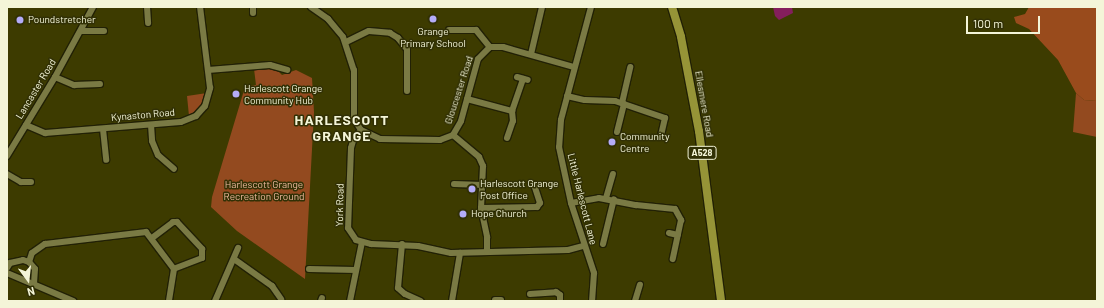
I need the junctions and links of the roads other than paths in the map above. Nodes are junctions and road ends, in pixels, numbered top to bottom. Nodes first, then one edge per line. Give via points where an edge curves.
1 (93, 7) edge
2 (147, 7) edge
3 (200, 7) edge
4 (311, 7) edge
5 (540, 7) edge
6 (591, 7) edge
7 (672, 7) edge
8 (148, 23) dead end
9 (449, 30) dead end
10 (81, 31) junction
11 (104, 31) dead end
12 (346, 42) junction
13 (490, 47) junction
14 (531, 54) junction
15 (574, 67) junction
16 (630, 67) dead end
17 (208, 70) junction
18 (283, 71) dead end
19 (55, 77) junction
20 (522, 79) dead end
21 (100, 84) dead end
22 (407, 92) dead end
23 (567, 96) junction
24 (468, 99) junction
25 (623, 104) junction
26 (512, 111) junction
27 (26, 125) junction
28 (151, 125) junction
29 (104, 129) junction
30 (361, 130) junction
31 (617, 132) dead end
32 (453, 135) junction
33 (661, 135) dead end
34 (507, 138) dead end
35 (7, 156) edge
36 (106, 160) dead end
37 (174, 169) dead end
38 (7, 174) edge
39 (613, 174) dead end
40 (31, 182) dead end
41 (454, 184) dead end
42 (483, 185) junction
43 (534, 185) dead end
44 (606, 198) junction
45 (614, 200) junction
46 (571, 203) junction
47 (481, 208) junction
48 (669, 233) dead end
49 (678, 235) junction
50 (152, 238) junction
51 (362, 242) junction
52 (402, 244) junction
53 (603, 244) dead end
54 (583, 246) junction
55 (238, 248) dead end
56 (487, 252) junction
57 (460, 253) junction
58 (234, 259) junction
59 (673, 259) dead end
60 (29, 262) junction
61 (7, 268) edge
62 (174, 269) junction
63 (310, 269) dead end
64 (356, 270) junction
65 (7, 273) edge
66 (34, 284) junction
67 (640, 286) dead end
68 (533, 296) dead end
69 (281, 299) dead end
70 (73, 301) edge
71 (168, 301) edge
72 (215, 301) edge
73 (350, 301) edge
74 (421, 301) edge
75 (452, 301) edge
76 (560, 301) edge
77 (592, 301) edge
78 (635, 301) edge
79 (721, 301) edge

1 - 10 street, Lancaster Road
2 - 8 street
3 - 17 street, Kynaston Road
4 - 12 street via 334,25
5 - 14 street
6 - 15 street, Little Harlescott Lane
7 - 79 main road, Ellesmere Road / A528 via 681,37 699,131
9 - 13 street via 476,30
10 - 11 street
10 - 19 street, Lancaster Road
12 - 22 street via 369,32 390,33 398,38 407,49
12 - 30 street via 354,70 354,119
13 - 14 street via 503,47
13 - 24 street, Gloucester Road via 478,60
14 - 15 street
15 - 23 street, Little Harlescott Lane
16 - 25 street
17 - 18 street via 270,65
17 - 28 street, Kynaston Road via 209,95 201,112 183,122
19 - 21 street via 80,86
19 - 27 street, Lancaster Road
20 - 26 street
23 - 25 street
23 - 46 street, Little Harlescott Lane via 559,147
24 - 26 street
24 - 32 street, Gloucester Road via 461,122
25 - 31 street
25 - 33 street via 665,118
26 - 34 street via 513,121
27 - 29 street, Kynaston Road via 45,134
27 - 35 street, Lancaster Road
28 - 29 street, Kynaston Road
28 - 37 street via 152,141 158,155
29 - 36 street
30 - 32 street, Gloucester Road via 373,137 389,140 440,140
30 - 51 street, York Road via 351,148 348,228 352,237
32 - 42 street via 465,148 479,157 484,166
38 - 40 street via 21,182
39 - 44 street
41 - 42 street
42 - 47 street
43 - 47 street via 540,203 537,207
44 - 45 street
44 - 46 street via 588,198
45 - 49 street via 675,209 681,215
45 - 53 street
46 - 54 street, Little Harlescott Lane
47 - 56 street via 487,237
48 - 49 street
49 - 59 street
50 - 60 street via 146,232 45,244 32,253
50 - 62 street
50 - 62 street via 173,222 177,222 202,249 202,258
51 - 52 street
51 - 64 street
52 - 57 street
52 - 74 street via 398,288
54 - 56 street via 568,250
54 - 77 street, Little Harlescott Lane via 594,273
55 - 58 street
56 - 57 street
57 - 75 street
58 - 69 street via 272,286
58 - 72 street
60 - 61 street via 23,260 10,263
60 - 66 street via 35,269
62 - 71 street
63 - 64 street
64 - 73 street
65 - 66 street
66 - 70 street
67 - 78 street
68 - 76 street via 556,292 560,295

